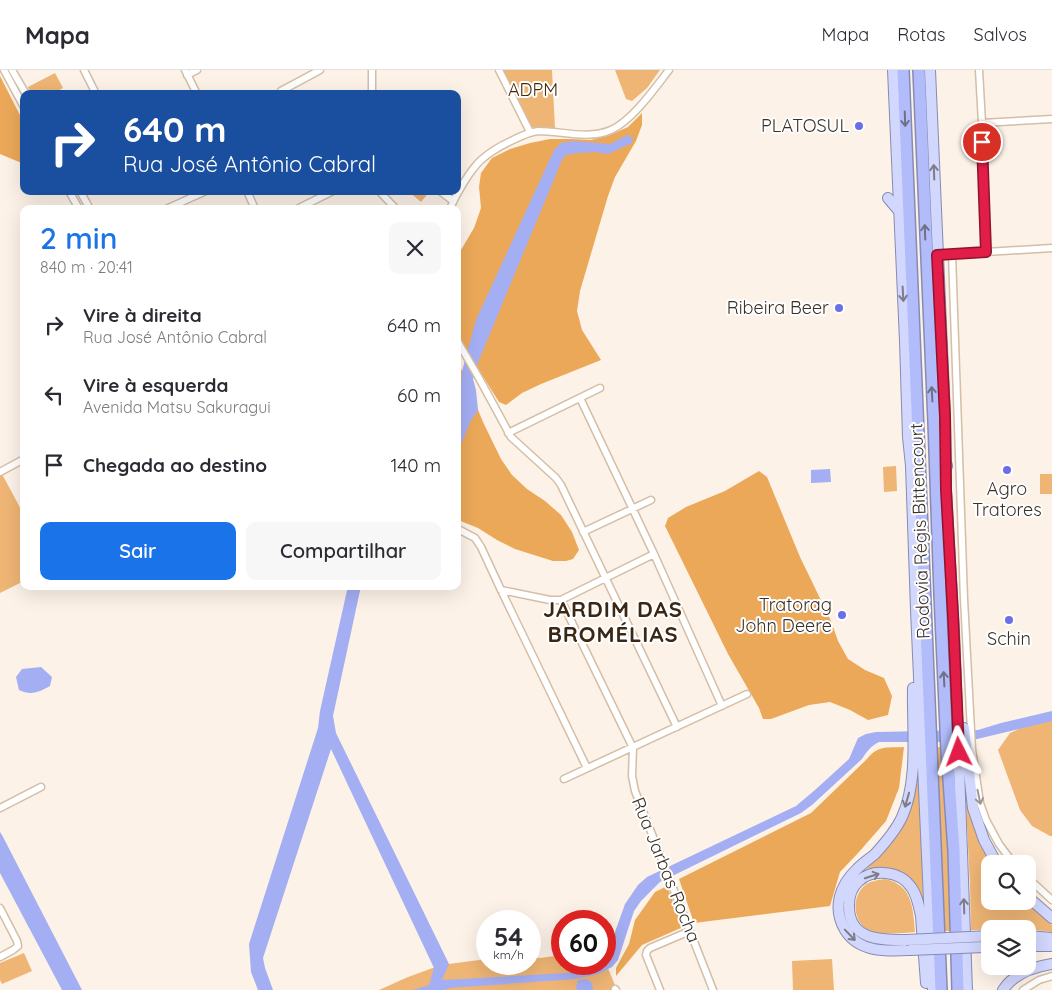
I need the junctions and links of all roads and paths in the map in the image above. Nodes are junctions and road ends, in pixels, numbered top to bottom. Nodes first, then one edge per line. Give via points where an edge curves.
1 (4, 70) edge
2 (12, 70) edge
3 (84, 70) edge
4 (197, 70) edge
5 (320, 70) edge
6 (372, 70) edge
7 (499, 70) edge
8 (669, 70) edge
9 (893, 70) edge
10 (903, 70) edge
11 (919, 70) edge
12 (923, 70) edge
13 (930, 70) edge
14 (979, 70) edge
15 (186, 72) edge
16 (24, 90) edge
17 (94, 90) edge
18 (195, 90) edge
19 (283, 90) edge
20 (372, 90) edge
21 (20, 100) edge
22 (921, 112) junction
23 (1052, 119) edge
24 (982, 124) junction
25 (895, 130) junction
26 (530, 132) junction
27 (887, 141) dead end
28 (461, 188) edge
29 (197, 195) edge
30 (325, 195) edge
31 (383, 195) edge
32 (445, 195) edge
33 (457, 195) edge
34 (888, 198) dead end
35 (453, 201) junction
36 (175, 205) edge
37 (305, 205) edge
38 (392, 205) edge
39 (452, 205) edge
40 (899, 211) junction
41 (1052, 248) edge
42 (986, 252) junction
43 (952, 254) junction
44 (937, 255) junction
45 (461, 348) edge
46 (600, 388) dead end
47 (580, 398) junction
48 (917, 411) junction
49 (934, 422) junction
50 (508, 433) junction
51 (20, 463) edge
52 (911, 466) junction
53 (946, 466) junction
54 (0, 472) edge
55 (652, 500) dead end
56 (633, 509) junction
57 (461, 532) edge
58 (583, 532) junction
59 (654, 554) junction
60 (606, 578) junction
61 (501, 590) junction
62 (561, 600) junction
63 (747, 694) dead end
64 (722, 706) junction
65 (677, 727) junction
66 (964, 728) junction
67 (921, 730) junction
68 (633, 748) junction
69 (966, 750) junction
70 (922, 753) junction
71 (587, 768) junction
72 (564, 780) dead end
73 (42, 787) dead end
74 (0, 808) edge
75 (992, 855) edge
76 (1007, 855) edge
77 (1036, 886) edge
78 (1051, 900) edge
79 (1036, 904) edge
80 (0, 908) edge
81 (1052, 918) edge
82 (690, 931) junction
83 (981, 936) edge
84 (1036, 937) edge
85 (1052, 938) edge
86 (923, 939) edge
87 (923, 939) edge
88 (923, 939) edge
89 (923, 939) edge
90 (1036, 946) edge
91 (1052, 946) edge
92 (981, 947) edge
93 (0, 957) edge
94 (1052, 964) edge
95 (1052, 976) edge
96 (660, 990) edge
97 (713, 990) edge
98 (926, 990) edge
99 (933, 990) edge
100 (940, 990) edge
101 (958, 990) edge
102 (967, 990) edge
103 (1003, 990) edge
104 (1023, 990) edge

1 - 21 street
2 - 16 street
3 - 17 street
4 - 15 street
5 - 19 street
6 - 20 street
7 - 26 street
8 - 26 street via 626,120 612,130 591,134
9 - 25 main road
10 -> 48 highway, Rodovia Régis Bittencourt
11 - 22 highway, Rodovia Régis Bittencourt
12 - 22 highway
44 -> 13 main road
14 - 24 street
15 - 18 street
49 -> 22 highway, Rodovia Régis Bittencourt
23 - 24 street
24 - 42 street
25 - 27 main road
25 - 40 main road
26 - 28 street via 477,163
29 - 36 street
30 - 37 street
31 - 38 street
32 - 35 street
33 - 35 street
34 - 40 main road
35 - 39 street
40 -> 52 main road
41 - 42 street
42 - 43 street
43 - 44 street
43 - 66 street via 964,599
44 - 53 main road
45 - 50 street
46 - 47 street
47 - 50 street
47 - 56 street
48 - 52 highway
48 - 67 highway, Rodovia Régis Bittencourt
49 - 53 highway
101 -> 49 highway, Rodovia Régis Bittencourt
50 - 58 street via 556,478
51 - 54 street
52 - 67 main road
53 - 66 main road via 954,632
55 - 56 street
56 - 58 street
56 - 59 street
57 - 61 street via 479,544
58 - 60 street
59 - 60 street
59 - 64 street
60 - 62 street
60 - 65 street
61 - 62 street
61 - 71 street
62 - 68 street
63 - 64 street
64 - 65 street
65 - 68 street
66 - 69 main road
67 - 70 highway, Rodovia Régis Bittencourt
67 - 70 main road
68 - 71 street
68 - 82 street, Rua Jarbas Rocha via 633,786
69 - 75 main road via 975,814
69 -> 76 street via 986,820
102 -> 69 main road
70 -> 92 main road, bridge via 913,770 902,818 875,854 846,880 840,892 839,918 851,938 872,950
70 - 99 main road
70 - 100 highway, Rodovia Régis Bittencourt
71 - 72 street
73 - 74 street
77 - 78 street
79 - 81 main road
80 - 93 street via 18,946
82 - 96 street via 647,951
82 - 97 street, Rua Jarbas Rocha
83 -> 86 main road, bridge
84 - 85 main road
87 -> 88 main road, bridge via 879,939 861,933 849,912 852,890 859,881 867,876 886,873 905,880 912,887 919,907
89 -> 98 main road, bridge
90 - 91 main road
94 - 103 main road via 1022,973
95 - 104 street

